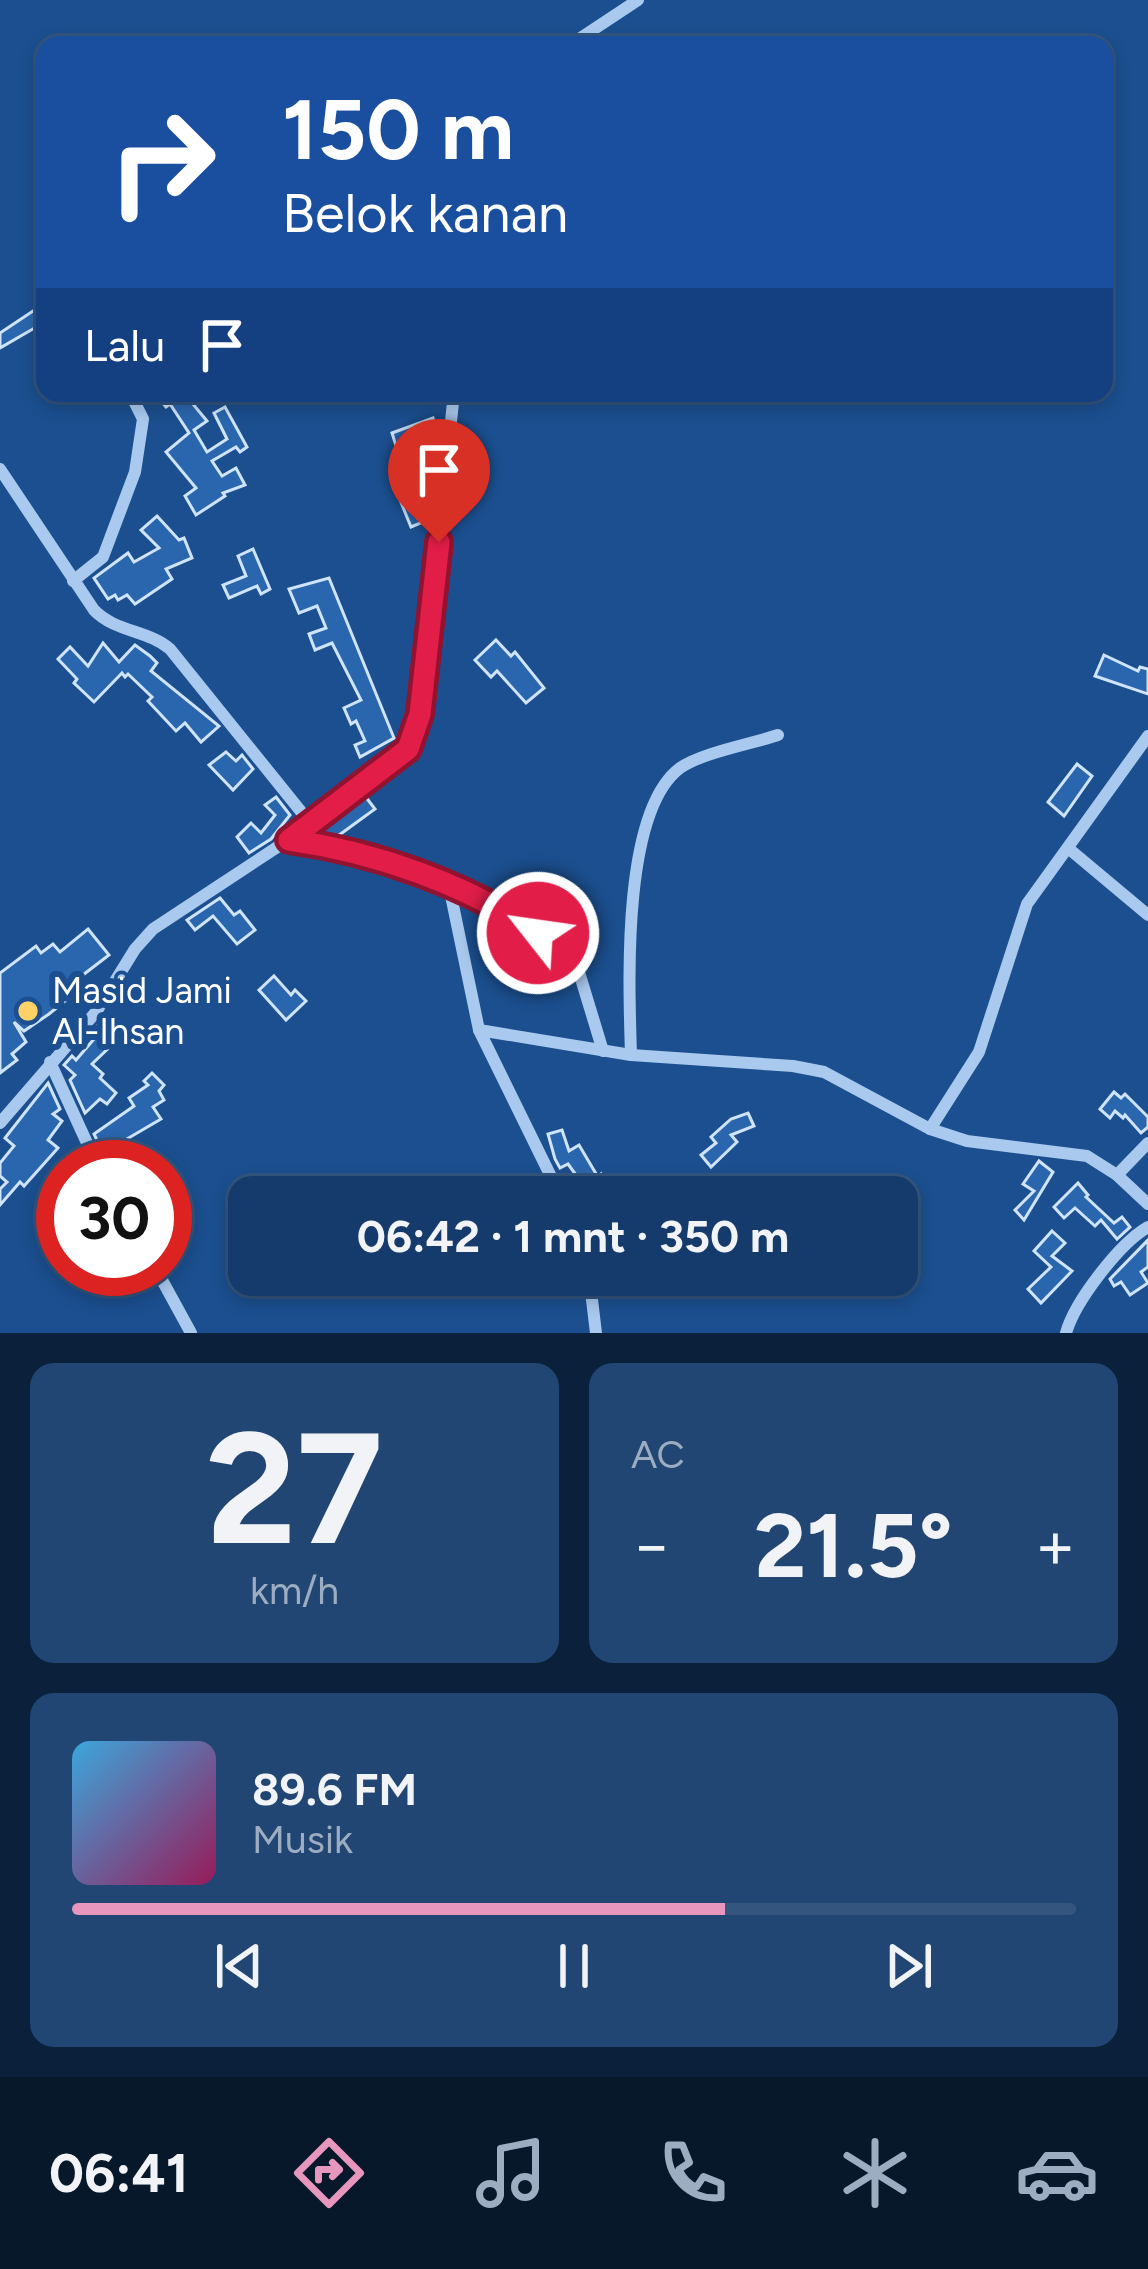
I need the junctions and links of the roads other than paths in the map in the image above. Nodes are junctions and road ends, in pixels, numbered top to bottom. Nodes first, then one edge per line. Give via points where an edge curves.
1 (638, 0) edge
2 (584, 36) edge
3 (134, 402) edge
4 (453, 402) edge
5 (0, 469) edge
6 (73, 580) junction
7 (778, 735) dead end
8 (1148, 736) edge
9 (310, 824) junction
10 (289, 840) junction
11 (1068, 848) junction
12 (449, 886) junction
13 (1148, 914) edge
14 (479, 1030) junction
15 (603, 1051) junction
16 (631, 1055) junction
17 (50, 1063) junction
18 (0, 1123) edge
19 (930, 1129) junction
20 (86, 1140) edge
21 (1148, 1143) edge
22 (1118, 1175) junction
23 (551, 1176) edge
24 (1148, 1204) edge
25 (1148, 1227) edge
26 (171, 1296) edge
27 (592, 1296) edge
28 (191, 1333) edge
29 (596, 1333) edge
30 (1066, 1333) edge

1 - 2 street
3 - 6 street via 142,419 135,472 103,556
4 - 9 street via 416,731 392,764
5 - 6 street
6 - 9 street via 104,620 170,649
7 - 16 street via 681,768 652,804 628,942
8 - 11 street
9 - 10 street
10 - 12 street via 406,865
10 - 17 street via 153,929
11 - 13 street
11 - 19 street via 1024,910 979,1052
12 - 14 street
12 - 15 street via 507,912 575,959
14 - 15 street
14 - 23 street
15 - 16 street
16 - 19 street via 824,1072
17 - 18 street
17 - 20 street
19 - 22 street via 1087,1156
21 - 22 street
22 - 24 street
25 - 30 street via 1098,1278
26 - 28 street
27 - 29 street

